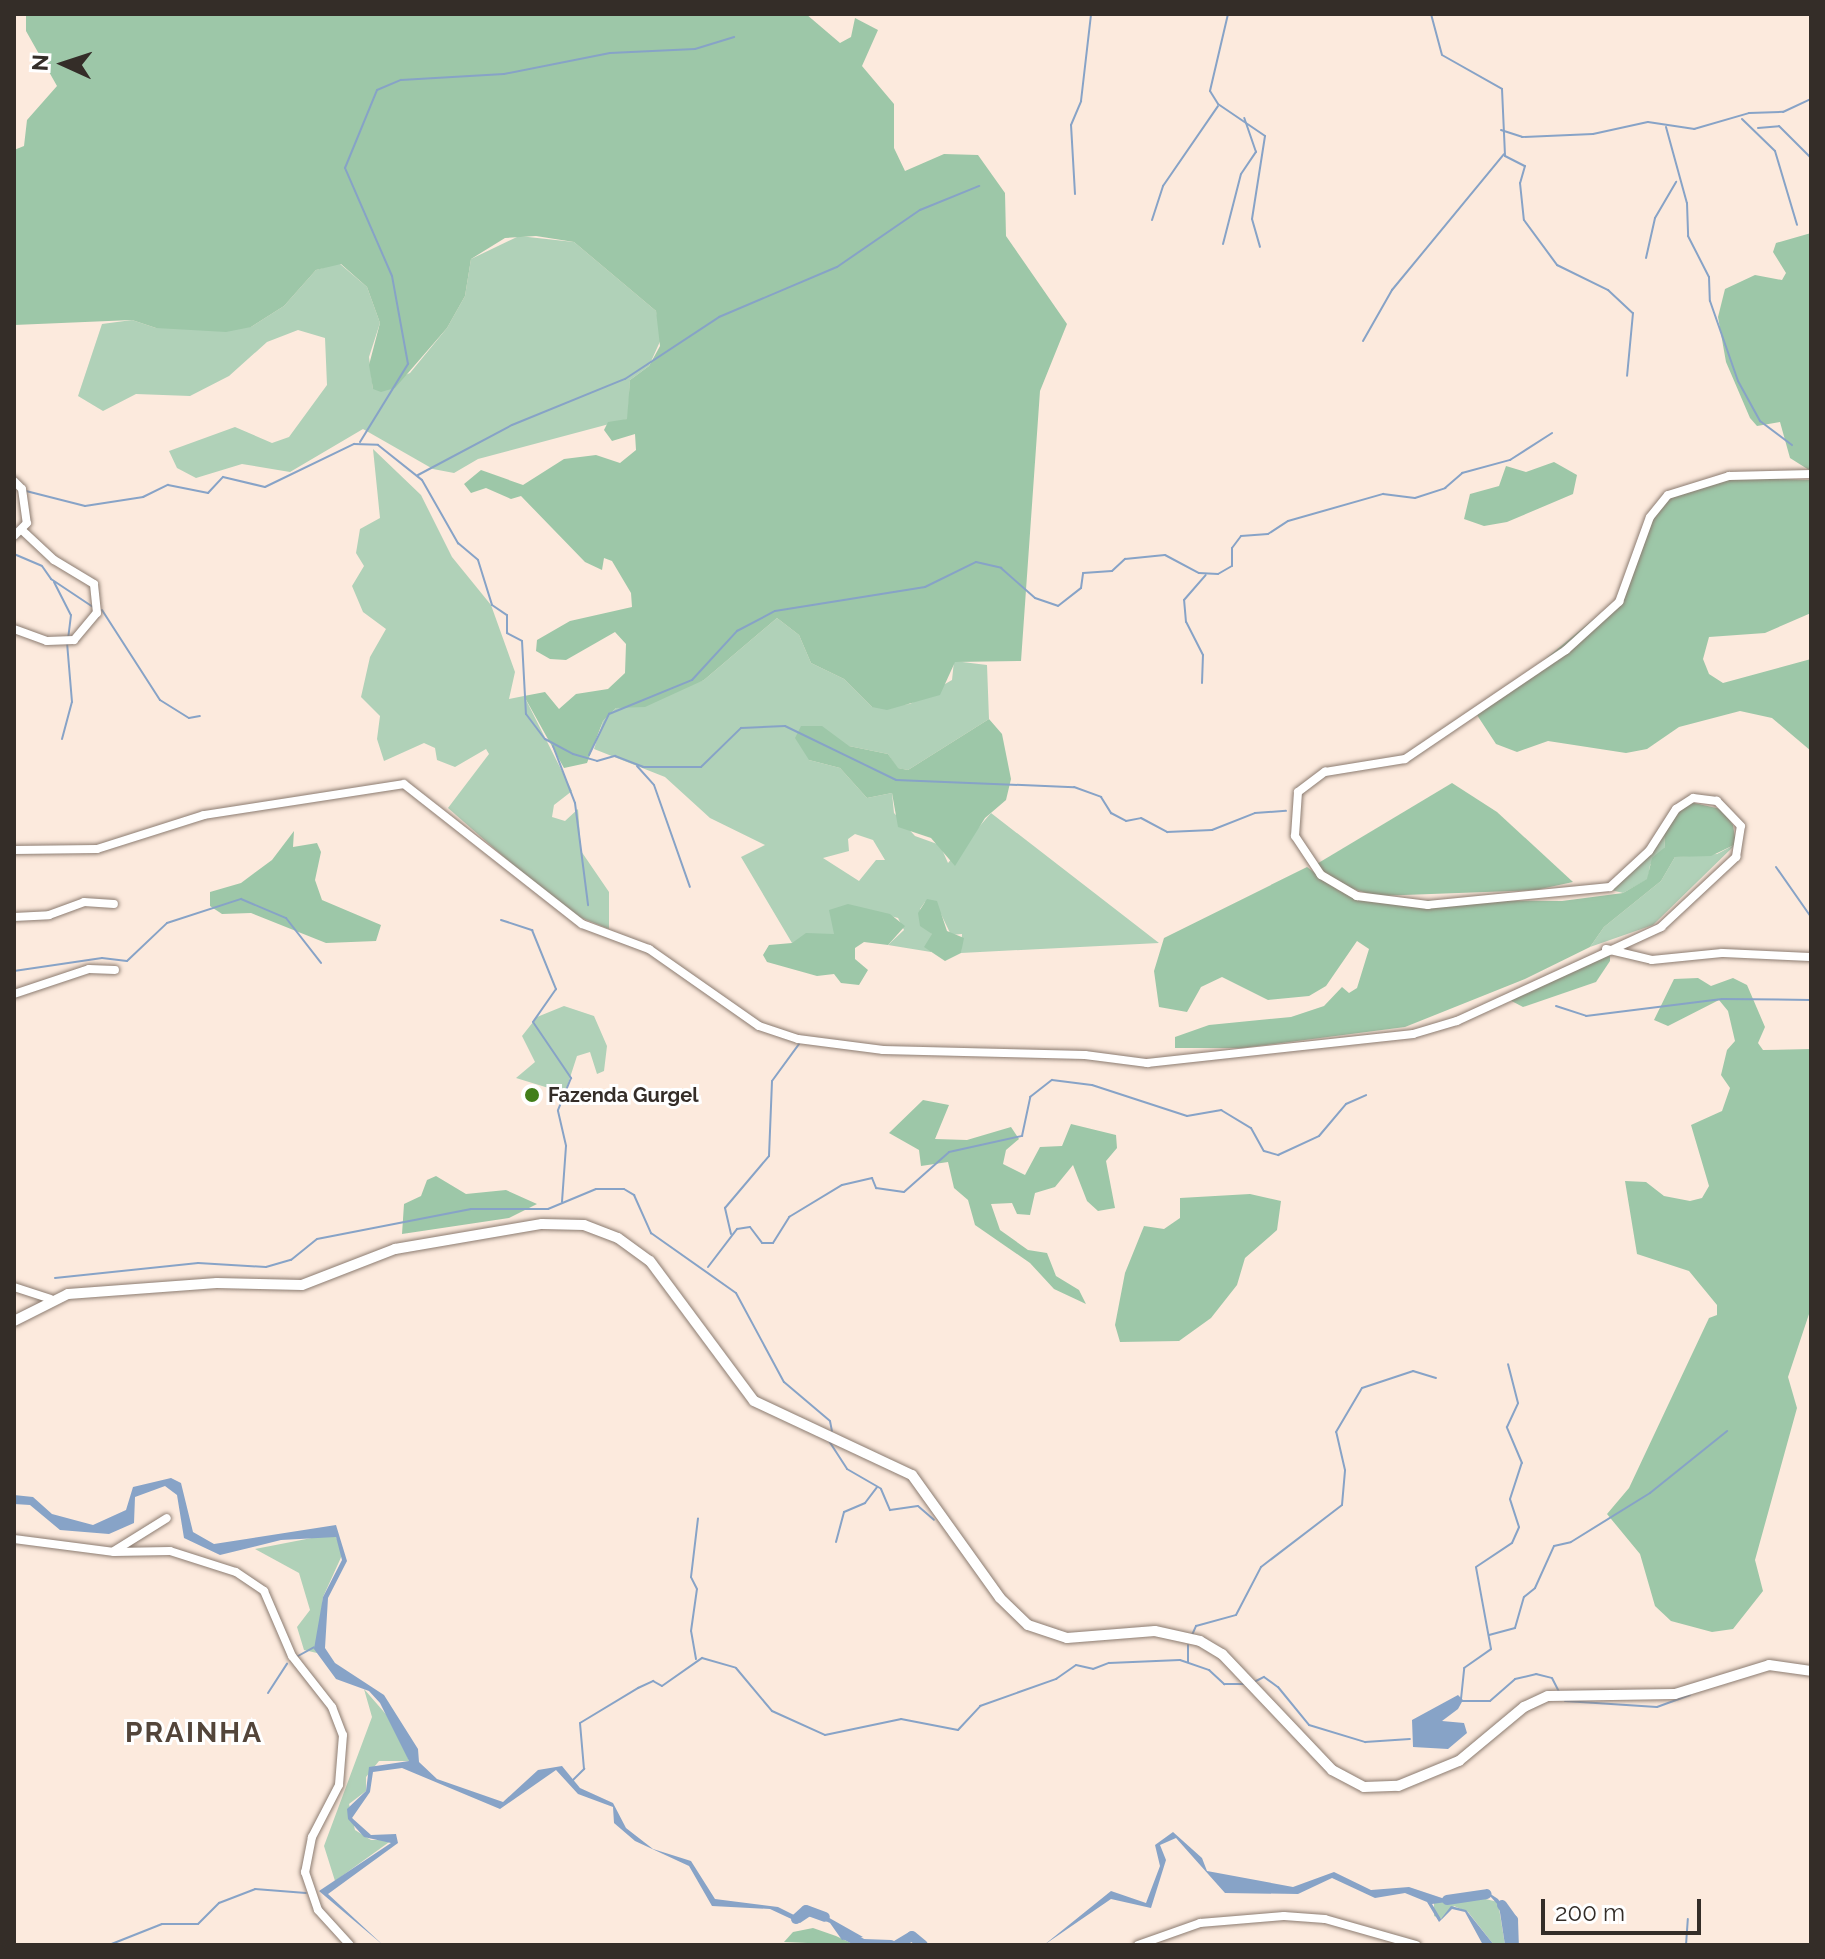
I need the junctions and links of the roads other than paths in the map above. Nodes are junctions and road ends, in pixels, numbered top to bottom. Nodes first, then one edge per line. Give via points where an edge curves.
1 (1811, 474) edge
2 (14, 481) edge
3 (23, 531) junction
4 (14, 536) edge
5 (14, 629) edge
6 (14, 850) edge
7 (114, 904) dead end
8 (14, 917) edge
9 (1605, 949) junction
10 (1811, 957) edge
11 (115, 970) dead end
12 (14, 994) edge
13 (14, 1287) edge
14 (50, 1299) junction
15 (14, 1321) edge
16 (167, 1518) dead end
17 (14, 1539) edge
18 (114, 1552) junction
19 (1811, 1671) edge
20 (350, 1945) edge
21 (1138, 1945) edge
22 (1416, 1945) edge

1 - 9 street via 1729,476 1668,495 1650,517 1615,607 1566,650 1405,759 1325,772 1298,792 1295,836 1321,875 1357,896 1428,905 1610,887 1642,860 1682,803 1711,798 1730,811 1743,832 1736,857 1661,927
2 - 3 street via 24,498
3 - 4 street
3 - 5 street via 54,560 94,584 97,613 74,640 47,641
6 - 9 street via 97,849 204,815 404,784 571,916 689,972 759,1026 798,1039 883,1050 1085,1055 1147,1063 1386,1038 1457,1021
7 - 8 street via 84,902 49,915
9 - 10 street via 1652,960 1722,953
11 - 12 street via 89,969
13 - 14 street
14 - 15 main road
14 - 19 main road via 194,1284 302,1285 395,1249 542,1224 603,1232 657,1269 754,1401 912,1475 1000,1598 1028,1625 1067,1638 1155,1631 1200,1641 1222,1654 1332,1770 1364,1787 1413,1782 1459,1761 1524,1707 1548,1696 1675,1694 1769,1665
16 - 18 street
17 - 18 street
18 - 20 street via 182,1554 236,1572 269,1599 292,1656 332,1707 343,1735 339,1785 312,1837 305,1872 318,1910
21 - 22 street via 1200,1923 1284,1916 1325,1919

